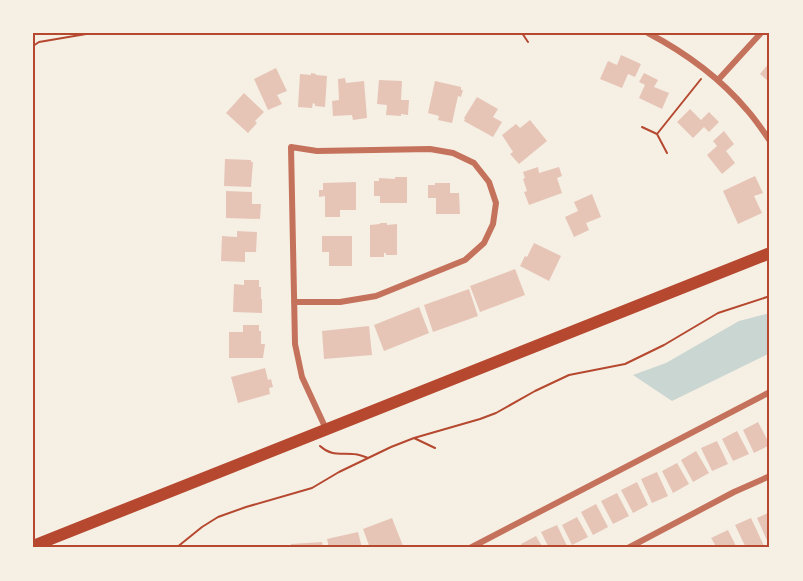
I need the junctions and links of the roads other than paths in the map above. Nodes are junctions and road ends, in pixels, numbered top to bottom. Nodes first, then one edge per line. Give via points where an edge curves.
1 (648, 33) edge
2 (761, 33) edge
3 (718, 80) junction
4 (770, 141) edge
5 (770, 253) edge
6 (294, 302) junction
7 (770, 392) edge
8 (326, 430) junction
9 (770, 476) edge
10 (33, 546) edge
11 (470, 548) edge
12 (628, 548) edge

1 - 3 street
2 - 3 street
3 - 4 street
5 - 8 main road
6 - 6 street via 291,147 317,151 430,149 453,153 474,163 489,182 495,203 493,224 484,243 465,260 376,296 340,302
6 - 8 street via 295,345 302,376
7 - 11 street
8 - 10 main road
9 - 12 street

